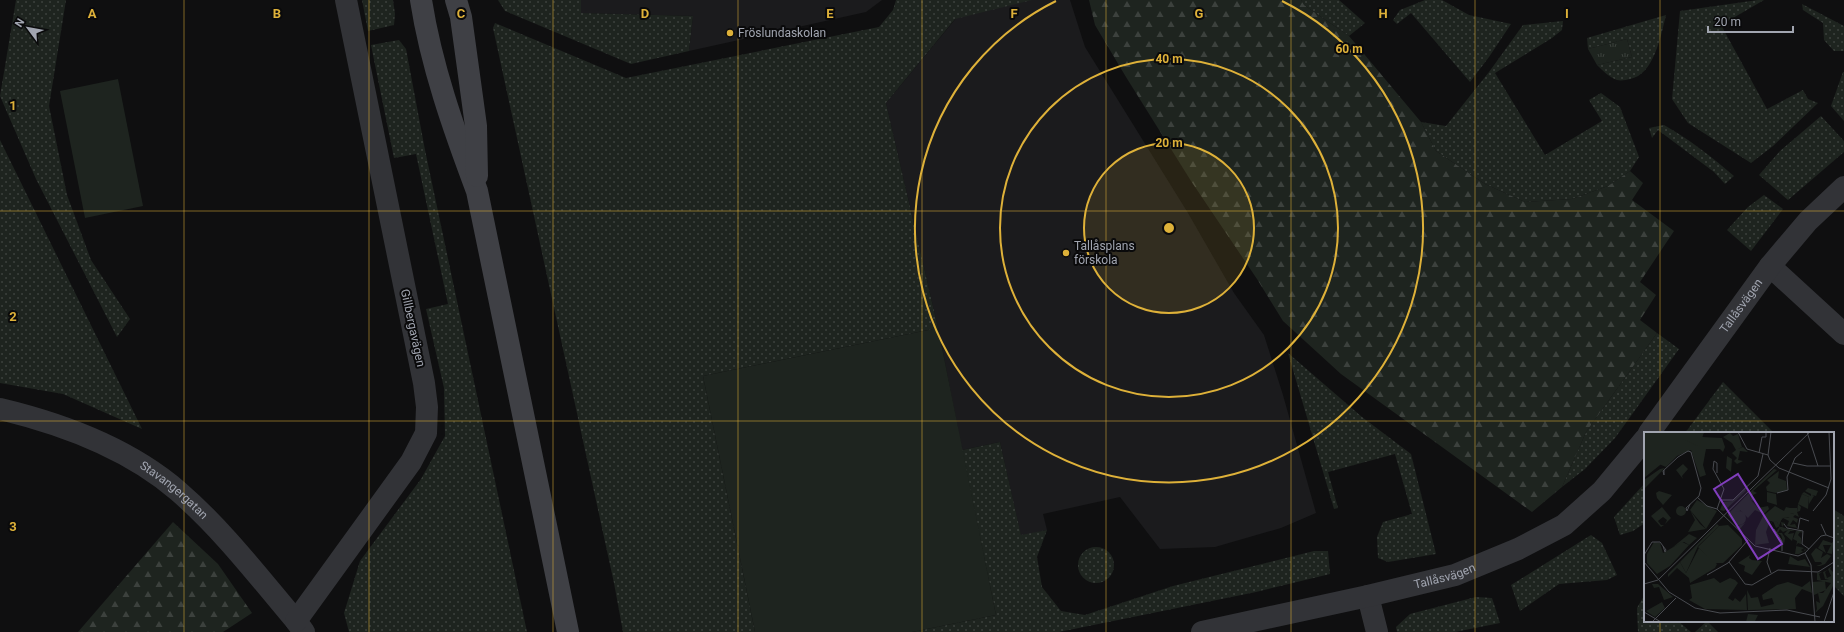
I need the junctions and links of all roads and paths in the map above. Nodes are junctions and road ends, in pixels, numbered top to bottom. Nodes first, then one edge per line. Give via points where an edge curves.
1 (346, 0) edge
2 (421, 0) edge
3 (456, 0) edge
4 (1844, 187) edge
5 (477, 191) junction
6 (1770, 266) junction
7 (1844, 334) edge
8 (0, 409) edge
9 (1650, 432) edge
10 (1644, 440) edge
11 (1368, 596) junction
12 (300, 626) edge
13 (568, 632) edge
14 (1202, 632) edge
15 (1377, 632) edge

1 - 12 street, Gillbergavägen via 424,383 427,407 426,433 410,462
2 - 5 street via 425,25 456,136
3 - 5 street via 461,17 476,126
4 - 6 street, Tallåsvägen via 1808,221
5 - 13 street
6 - 7 street
6 - 9 street, Tallåsvägen
8 - 12 street, Stavangergatan via 73,431 150,470 177,490 216,526
10 - 11 street, Tallåsvägen via 1602,491 1564,525 1518,549 1455,575
11 - 14 street, Tallåsvägen
11 - 15 street

